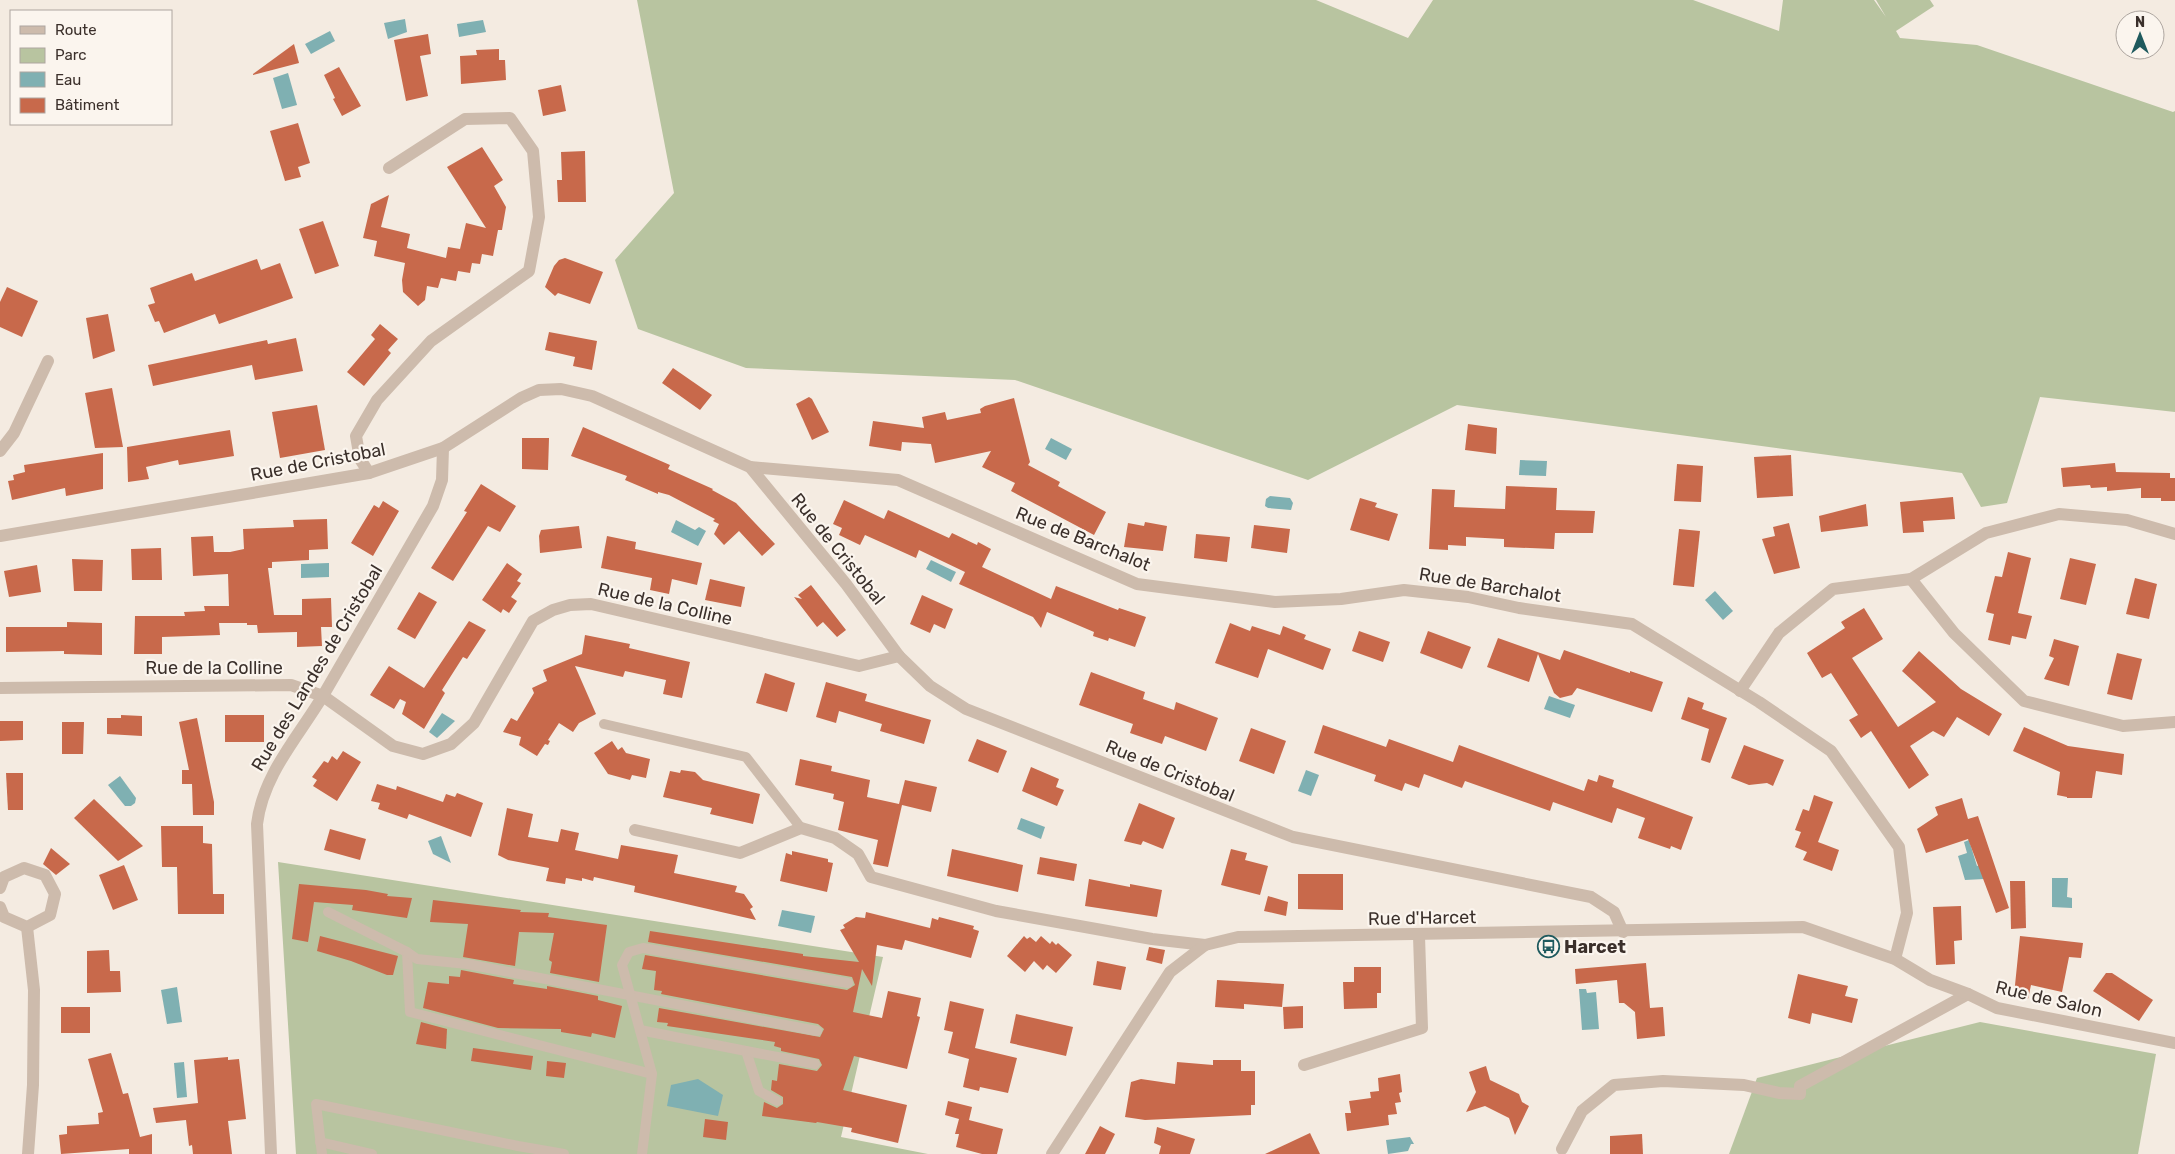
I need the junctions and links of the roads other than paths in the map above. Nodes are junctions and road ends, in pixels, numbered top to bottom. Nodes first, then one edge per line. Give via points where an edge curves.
1 (389, 168) dead end
2 (48, 361) dead end
3 (444, 448) junction
4 (0, 451) edge
5 (750, 467) junction
6 (369, 473) junction
7 (2175, 534) edge
8 (0, 536) edge
9 (1911, 579) junction
10 (899, 656) junction
11 (0, 688) edge
12 (1740, 691) junction
13 (323, 696) junction
14 (2175, 722) edge
15 (604, 724) dead end
16 (801, 828) junction
17 (635, 830) dead end
18 (0, 888) edge
19 (0, 907) edge
20 (328, 912) dead end
21 (27, 927) junction
22 (1622, 932) junction
23 (1419, 936) junction
24 (1205, 945) junction
25 (407, 952) junction
26 (1895, 958) junction
27 (848, 983) dead end
28 (630, 994) junction
29 (1968, 994) junction
30 (640, 1030) junction
31 (816, 1031) dead end
32 (2175, 1043) edge
33 (746, 1051) junction
34 (815, 1064) dead end
35 (1304, 1065) dead end
36 (652, 1074) junction
37 (777, 1101) dead end
38 (320, 1142) junction
39 (1562, 1149) dead end
40 (520, 1150) edge
41 (28, 1154) edge
42 (271, 1154) edge
43 (322, 1154) edge
44 (372, 1154) edge
45 (564, 1154) edge
46 (642, 1154) edge
47 (1052, 1154) edge

1 - 6 street via 465,119 510,118 533,151 539,217 529,271 431,341 377,400 356,436 360,459
2 - 4 street via 14,432
3 - 5 street, Rue de Cristobal via 521,398 539,390 561,389 592,396
3 - 6 street, Rue de Cristobal
3 - 13 street, Rue des Landes de Cristobal via 442,480 432,506
5 - 10 street, Rue de Cristobal via 846,584
5 - 12 street, Rue de Barchalot via 898,480 1137,584 1275,602 1341,599 1404,590 1468,597 1519,608 1632,624
6 - 8 street, Rue de Cristobal
7 - 9 street via 2127,520 2059,514 1986,533
9 - 12 street via 1833,589 1779,633
9 - 14 street via 1954,633 2024,701 2123,726
10 - 13 street, Rue de la Colline via 859,666 591,604 570,605 533,621 474,723 451,744 423,754 393,746
10 - 22 street, Rue de Cristobal via 930,686 966,709 1219,810 1293,837 1591,897 1614,912
11 - 13 street, Rue de la Colline via 291,685
12 - 26 street, Rue de Barchalot via 1831,751 1899,847 1907,913
13 - 42 street, Rue des Landes de Cristobal via 273,773 259,809 257,824
15 - 16 lane via 746,757
16 - 17 street via 740,853
16 - 24 street via 835,838 858,854 871,877 996,911 1152,939
18 - 21 street via 4,877 24,868 45,875 55,894 50,915
19 - 21 street via 4,917
20 - 25 lane
21 - 41 street via 34,990
22 - 23 street, Rue d'Harcet
22 - 26 street, Rue d'Harcet via 1803,927
23 - 24 street, Rue d'Harcet via 1238,937
23 - 35 street via 1422,1028
24 - 47 street, Rue d'Harcet via 1170,972
25 - 28 lane via 417,959 467,964
25 - 36 lane via 410,1012
26 - 29 street, Rue de Salon via 1930,980
27 - 28 lane via 643,948 629,952 622,965
28 - 30 lane
28 - 31 lane
29 - 32 street, Rue de Salon via 1997,1008
29 - 39 street via 1800,1086 1800,1094 1744,1085 1672,1081 1614,1085 1582,1111
30 - 33 lane
30 - 36 lane
33 - 34 lane
33 - 37 lane via 759,1091
36 - 46 lane
38 - 40 lane via 316,1104
38 - 43 lane
38 - 44 lane
40 - 45 lane

